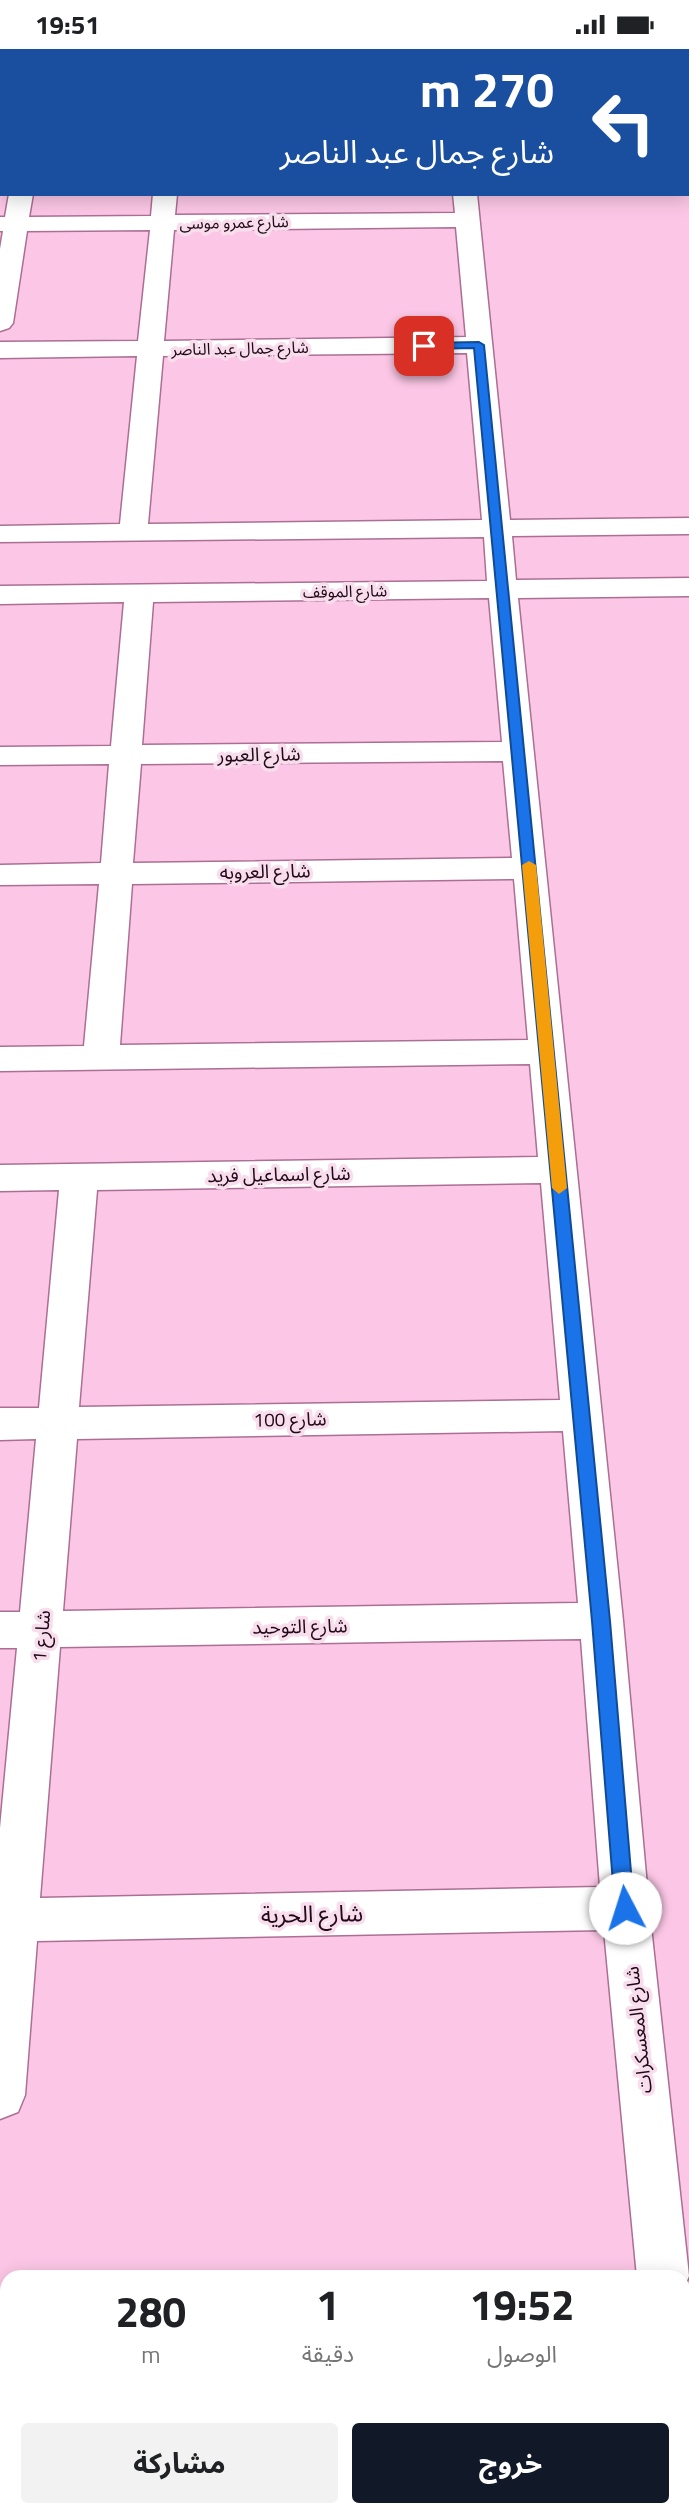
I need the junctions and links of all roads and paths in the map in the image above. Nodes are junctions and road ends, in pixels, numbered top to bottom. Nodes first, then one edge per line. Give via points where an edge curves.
1 (20, 196) edge
2 (165, 196) edge
3 (466, 207) edge
4 (162, 223) junction
5 (8, 224) edge
6 (0, 323) edge
7 (479, 345) junction
8 (151, 349) junction
9 (0, 351) edge
10 (689, 526) edge
11 (496, 529) junction
12 (133, 533) junction
13 (0, 534) edge
14 (689, 587) edge
15 (502, 590) junction
16 (139, 593) junction
17 (0, 595) edge
18 (518, 751) junction
19 (125, 755) junction
20 (0, 756) edge
21 (529, 868) junction
22 (116, 873) junction
23 (0, 874) edge
24 (547, 1052) junction
25 (101, 1058) junction
26 (0, 1059) edge
27 (558, 1170) junction
28 (79, 1177) junction
29 (0, 1178) edge
30 (581, 1415) junction
31 (58, 1423) junction
32 (0, 1424) edge
33 (601, 1621) junction
34 (21, 1630) edge
35 (625, 1908) junction
36 (7, 1920) edge
37 (0, 2095) edge
38 (662, 2270) edge

1 - 5 street
2 - 4 street
3 - 4 street, شارع عمرو موسى
3 - 7 street, شارع المعسكرات
4 - 5 street, شارع عمرو موسى
4 - 8 street
5 - 6 street
7 - 8 street, شارع جمال عبد الناصر
7 - 11 street, شارع المعسكرات
8 - 9 street, شارع جمال عبد الناصر
8 - 12 street
10 - 11 street
11 - 12 street
11 - 15 street, شارع المعسكرات
12 - 13 street
14 - 15 street, شارع الموقف
15 - 16 street, شارع الموقف
15 - 18 street, شارع المعسكرات
16 - 17 street, شارع الموقف
16 - 19 street
18 - 19 street, شارع العبور
18 - 21 street, شارع المعسكرات
19 - 20 street, شارع العبور
19 - 22 street
21 - 22 street, شارع العروبه
21 - 24 street, شارع المعسكرات
22 - 23 street, شارع العروبه
22 - 25 street
24 - 25 street
24 - 27 street, شارع المعسكرات
25 - 26 street
27 - 28 street, شارع اسماعيل فريد
27 - 30 street, شارع المعسكرات
28 - 29 street, شارع اسماعيل فريد
28 - 31 street, شارع 1
30 - 31 street, شارع 100
30 - 33 street, شارع المعسكرات
31 - 32 street, شارع 100
31 - 34 street, شارع 1
33 - 34 street, شارع التوحيد
33 - 35 street, شارع المعسكرات
34 - 36 street, شارع 1
35 - 36 street, شارع الحرية
35 - 38 street, شارع المعسكرات
36 - 37 street, شارع 1

